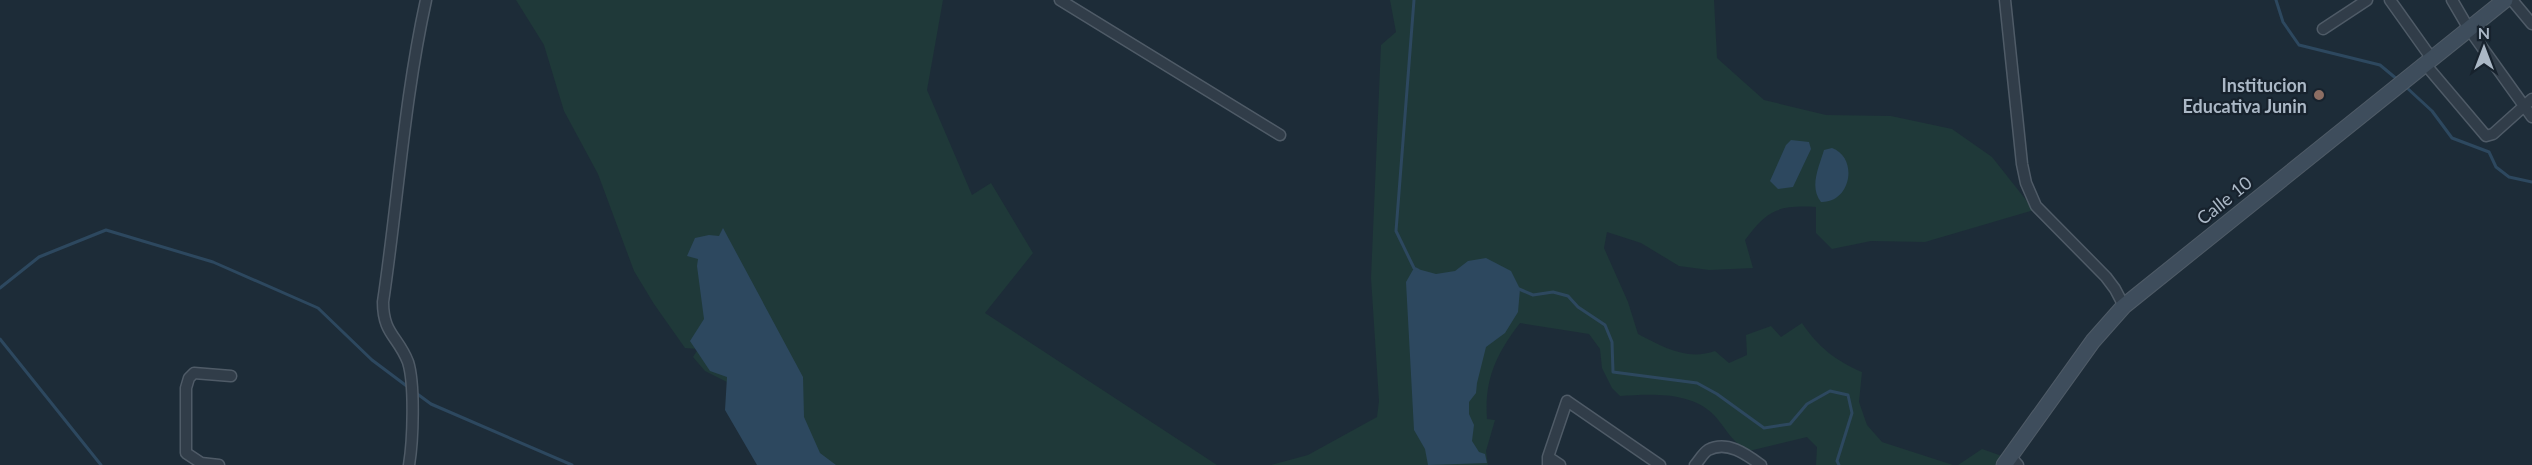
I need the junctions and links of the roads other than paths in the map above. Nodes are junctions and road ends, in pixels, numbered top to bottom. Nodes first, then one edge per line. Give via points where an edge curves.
1 (426, 0) edge
2 (1060, 0) edge
3 (2005, 0) edge
4 (2366, 0) edge
5 (2390, 0) edge
6 (2452, 0) edge
7 (2505, 0) edge
8 (2512, 0) edge
9 (2532, 24) edge
10 (2323, 29) dead end
11 (2469, 29) junction
12 (2428, 61) junction
13 (2528, 103) edge
14 (2532, 117) edge
15 (1280, 135) dead end
16 (2124, 306) junction
17 (231, 376) dead end
18 (1548, 461) edge
19 (2011, 462) edge
20 (219, 465) edge
21 (409, 465) edge
22 (1560, 465) edge
23 (1660, 465) edge
24 (1695, 465) edge
25 (1761, 465) edge

1 - 21 street via 407,103 383,302 387,329 412,374
2 - 15 street
3 - 16 street via 2026,183 2036,206 2106,277
4 - 10 street
5 - 12 street
6 - 11 street
7 - 11 main road, Calle 10
8 - 9 street
11 - 12 main road, Calle 10
11 - 13 street
12 - 13 street via 2486,136
12 - 16 main road, Calle 10
13 - 14 street
16 - 19 main road, Calle 10 via 2093,341
17 - 20 street via 194,374 186,388 186,453 201,463
18 - 22 street
18 - 23 street via 1567,401
24 - 25 street via 1707,450 1722,447 1740,450

